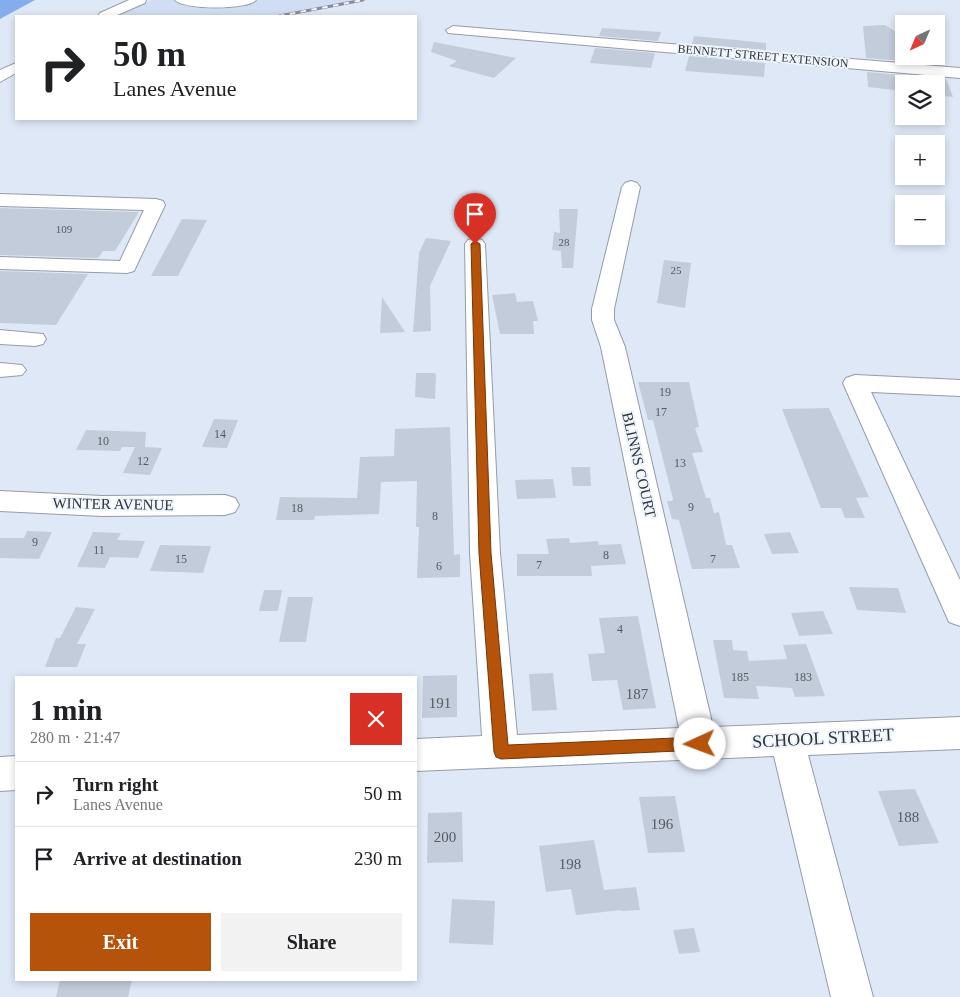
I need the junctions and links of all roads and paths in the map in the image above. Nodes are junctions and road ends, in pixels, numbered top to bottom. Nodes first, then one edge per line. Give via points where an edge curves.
1 (140, 0) edge
2 (181, 0) edge
3 (250, 0) edge
4 (107, 15) edge
5 (453, 30) dead end
6 (15, 68) edge
7 (960, 73) edge
8 (0, 77) edge
9 (631, 187) dead end
10 (0, 200) edge
11 (475, 244) dead end
12 (0, 263) edge
13 (0, 337) edge
14 (36, 338) dead end
15 (960, 388) edge
16 (0, 501) edge
17 (225, 505) dead end
18 (953, 584) edge
19 (960, 613) edge
20 (960, 732) edge
21 (787, 740) junction
22 (700, 744) junction
23 (501, 752) junction
24 (417, 755) edge
25 (15, 773) edge
26 (0, 774) edge
27 (852, 997) edge

1 - 4 street
2 - 3 street via 219,4
5 - 7 street, BENNETT STREET EXTENSION
6 - 8 street
9 - 22 street, BLINNS COURT via 603,320 613,348
10 - 12 street via 156,205 127,267
11 - 23 street via 485,553
13 - 14 street
15 - 18 street via 855,383
16 - 17 street, WINTER AVENUE via 102,506
18 - 19 street
20 - 21 street, SCHOOL STREET
21 - 22 street, SCHOOL STREET
21 - 27 street
22 - 23 street, SCHOOL STREET
23 - 24 street, SCHOOL STREET
25 - 26 street

